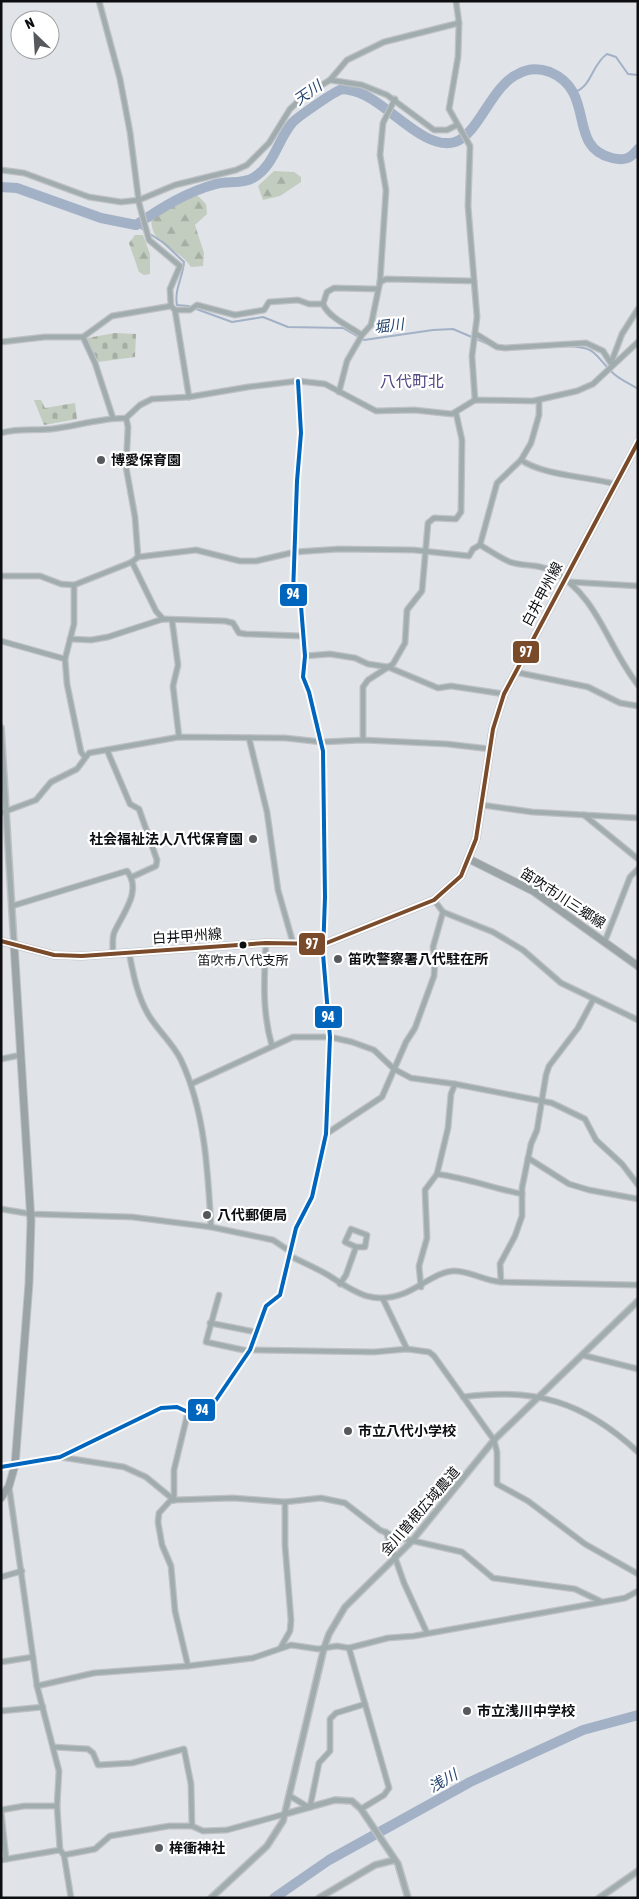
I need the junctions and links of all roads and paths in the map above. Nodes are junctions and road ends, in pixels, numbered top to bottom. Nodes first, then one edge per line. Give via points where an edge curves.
1 (99, 1) edge
2 (456, 1) edge
3 (459, 23) junction
4 (330, 80) junction
5 (393, 101) junction
6 (457, 125) junction
7 (1, 170) edge
8 (139, 201) junction
9 (474, 281) junction
10 (380, 282) junction
11 (377, 289) junction
12 (323, 304) junction
13 (171, 306) junction
14 (638, 309) edge
15 (175, 310) junction
16 (362, 335) junction
17 (476, 336) junction
18 (83, 337) junction
19 (1, 342) edge
20 (638, 342) edge
21 (611, 363) junction
22 (298, 381) junction
23 (339, 392) junction
24 (189, 398) junction
25 (475, 400) junction
26 (539, 400) junction
27 (456, 413) junction
28 (113, 418) junction
29 (126, 418) junction
30 (1, 433) edge
31 (638, 442) edge
32 (521, 460) junction
33 (615, 484) junction
34 (480, 545) junction
35 (425, 550) junction
36 (294, 552) junction
37 (138, 557) junction
38 (132, 562) junction
39 (1, 576) edge
40 (568, 580) junction
41 (74, 585) junction
42 (638, 586) edge
43 (163, 619) junction
44 (172, 620) junction
45 (302, 636) junction
46 (70, 639) junction
47 (1, 642) edge
48 (305, 656) junction
49 (65, 659) junction
50 (388, 667) junction
51 (515, 672) junction
52 (638, 685) edge
53 (504, 694) junction
54 (638, 706) edge
55 (1, 728) edge
56 (180, 737) junction
57 (249, 738) junction
58 (363, 740) junction
59 (322, 742) junction
60 (490, 749) junction
61 (107, 750) junction
62 (84, 756) junction
63 (482, 805) junction
64 (4, 812) edge
65 (583, 814) junction
66 (638, 818) edge
67 (469, 859) junction
68 (638, 859) edge
69 (638, 869) edge
70 (132, 877) junction
71 (434, 900) junction
72 (12, 906) junction
73 (443, 912) junction
74 (1, 941) edge
75 (604, 941) junction
76 (293, 942) junction
77 (266, 943) junction
78 (14, 944) junction
79 (324, 944) junction
80 (129, 952) junction
81 (114, 953) junction
82 (638, 966) edge
83 (593, 1000) junction
84 (638, 1020) edge
85 (330, 1038) junction
86 (272, 1046) junction
87 (21, 1055) junction
88 (1, 1059) edge
89 (394, 1070) junction
90 (192, 1084) junction
91 (455, 1084) junction
92 (542, 1100) junction
93 (326, 1134) junction
94 (528, 1158) junction
95 (437, 1174) junction
96 (638, 1185) edge
97 (522, 1194) junction
98 (638, 1200) edge
99 (1, 1209) edge
100 (31, 1214) junction
101 (210, 1228) junction
102 (356, 1248) junction
103 (291, 1254) junction
104 (501, 1282) junction
105 (340, 1284) junction
106 (638, 1284) edge
107 (421, 1287) junction
108 (219, 1295) dead end
109 (383, 1299) junction
110 (638, 1300) edge
111 (210, 1323) junction
112 (256, 1332) junction
113 (407, 1349) junction
114 (249, 1351) junction
115 (582, 1355) junction
116 (638, 1369) edge
117 (538, 1396) junction
118 (463, 1397) junction
119 (188, 1412) junction
120 (494, 1440) junction
121 (638, 1452) edge
122 (60, 1457) junction
123 (15, 1465) junction
124 (1, 1467) edge
125 (9, 1486) junction
126 (1, 1498) edge
127 (174, 1500) junction
128 (285, 1502) junction
129 (386, 1532) junction
130 (411, 1542) junction
131 (395, 1559) junction
132 (22, 1572) junction
133 (638, 1574) edge
134 (1, 1577) edge
135 (638, 1592) edge
136 (600, 1601) junction
137 (427, 1633) junction
138 (281, 1647) junction
139 (324, 1648) junction
140 (349, 1648) junction
141 (33, 1657) junction
142 (1, 1662) edge
143 (188, 1666) junction
144 (37, 1686) junction
145 (365, 1704) junction
146 (43, 1707) junction
147 (1, 1711) edge
148 (53, 1747) junction
149 (290, 1796) junction
150 (57, 1806) junction
151 (309, 1807) junction
152 (361, 1810) junction
153 (1, 1811) edge
154 (286, 1814) junction
155 (192, 1826) junction
156 (62, 1852) junction
157 (394, 1859) junction
158 (4, 1860) edge
159 (638, 1871) edge
160 (71, 1898) edge
161 (211, 1898) edge
162 (318, 1898) edge
163 (408, 1898) edge
164 (599, 1898) edge

1 - 8 street via 130,132
2 - 3 street
3 - 4 street via 379,44 347,60
3 - 6 street via 458,57 449,109
4 - 5 street via 362,85
4 - 8 street via 290,109 269,143 247,165 176,185
5 - 6 street via 434,130 447,130
5 - 10 street via 384,118 380,155 386,190
6 - 9 street via 470,146 468,206
7 - 8 street via 24,173 98,199
8 - 13 street via 149,240 180,266 170,289
9 - 10 street via 386,279
9 - 17 street
10 - 11 street
11 - 12 street via 334,288 327,292
11 - 16 street via 371,325
12 - 15 street via 298,300 270,302 264,310 234,315 195,306 190,310
12 - 16 street via 331,316
13 - 15 street
13 - 18 street via 112,316
14 - 21 street via 622,334
15 - 24 street
16 - 23 street via 347,361
17 - 21 street via 505,348 586,343 603,350
17 - 25 street via 472,356
18 - 19 street
18 - 28 street
20 - 21 street
21 - 26 street via 587,386
22 - 23 street via 325,384
22 - 24 street
22 - 36 street via 301,433
23 - 27 street via 376,412
24 - 29 street via 152,399
25 - 26 street
25 - 27 street
26 - 32 street via 534,434
27 - 35 street via 462,440 460,512 456,519 434,518 428,523
28 - 29 street
28 - 30 street via 51,429 18,428
29 - 37 street via 126,467
31 - 33 main road, 白井甲州線
32 - 33 street via 542,471
32 - 34 street via 497,483
33 - 40 main road, 白井甲州線
34 - 35 street via 469,556
34 - 40 street via 510,562 533,564
35 - 36 street
35 - 50 street via 422,591 409,605 405,642
36 - 37 street via 256,561 240,561 196,550
36 - 45 street via 293,594 301,606
37 - 38 street
38 - 41 street
38 - 43 street
39 - 41 street via 40,576
40 - 42 street
40 - 51 main road, 白井甲州線
40 - 52 street via 604,625
41 - 46 street via 75,607
43 - 44 street
43 - 46 street via 91,640
44 - 45 street via 225,621 233,623 239,632 246,634
44 - 56 street via 178,665 174,686
45 - 48 street
46 - 49 street
47 - 49 street
48 - 50 street via 330,654
48 - 59 street via 303,676
49 - 62 street via 67,684
50 - 53 street via 438,688 451,686
50 - 58 street via 363,687
51 - 53 main road, 白井甲州線
51 - 54 street via 588,687 620,703
53 - 60 main road, 白井甲州線
55 - 64 street
56 - 57 street
56 - 61 street
57 - 59 street
57 - 76 street via 267,812 278,890
58 - 59 street
58 - 60 street
59 - 79 street
60 - 63 main road, 白井甲州線
61 - 62 street
61 - 70 street via 130,804 139,809 157,860 156,866
62 - 64 street via 77,769 51,782 36,800
63 - 65 street via 532,812
63 - 67 main road, 白井甲州線
64 - 72 street
65 - 66 street
65 - 68 street
67 - 71 main road, 白井甲州線 via 452,886
67 - 75 main road, 笛吹市川三郷線 via 533,891
69 - 75 street via 630,877
70 - 72 street via 123,871
70 - 81 street via 130,904 113,935
71 - 73 street
71 - 79 main road, 白井甲州線
72 - 78 street
73 - 83 street via 493,932 523,950 561,983
73 - 89 street via 433,947 434,976 415,1028
74 - 78 main road, 白井甲州線
75 - 82 main road, 笛吹市川三郷線
76 - 77 main road, 白井甲州線
76 - 79 main road, 白井甲州線
77 - 80 main road, 白井甲州線
77 - 86 street via 266,1027
78 - 81 main road, 白井甲州線 via 54,955
78 - 87 main road
79 - 85 street
80 - 81 main road, 白井甲州線
80 - 90 street via 133,975 148,1014 180,1058
83 - 84 street
83 - 92 street via 578,1028 549,1066
85 - 86 street via 293,1038
85 - 89 street via 374,1050
85 - 93 street
86 - 90 street
87 - 88 street
87 - 100 main road
89 - 91 street via 410,1078
89 - 93 street via 382,1098
90 - 101 street via 207,1168
91 - 92 street
91 - 95 street
92 - 94 street
92 - 96 street via 585,1119 596,1140 622,1164
93 - 103 street via 312,1197 296,1228
94 - 97 street
94 - 98 street via 569,1184
95 - 97 street via 466,1178 487,1187
95 - 107 street via 425,1190 427,1238 419,1266
97 - 104 street via 522,1216 500,1264
99 - 100 street
100 - 101 street via 132,1217
100 - 123 main road
101 - 103 street via 273,1240
102 - 102 street via 365,1247 367,1235 351,1229 345,1242
102 - 105 street
103 - 105 street
103 - 112 street via 280,1294 266,1306
104 - 106 street
104 - 107 street via 451,1271
105 - 109 street via 352,1292
107 - 109 street
108 - 111 street
109 - 113 street
110 - 115 street, 金川曽根広域農道
111 - 112 street
111 - 114 street via 206,1342
112 - 114 street
113 - 114 street via 374,1352
113 - 118 street via 429,1352 434,1356
114 - 119 street via 216,1400 206,1409
115 - 116 street
115 - 117 street, 金川曽根広域農道
117 - 118 street via 484,1394
117 - 120 street, 金川曽根広域農道
117 - 121 street via 567,1404 618,1434
118 - 120 street
119 - 122 street via 177,1407 161,1408
119 - 127 street via 174,1470
120 - 130 street, 金川曽根広域農道
120 - 133 street via 497,1484 528,1500 585,1544
122 - 123 street
122 - 127 street via 124,1467 146,1477
123 - 124 street
123 - 125 main road
125 - 126 main road
125 - 132 street
127 - 128 street via 233,1498
127 - 143 street via 159,1514 158,1522 170,1566 175,1611
128 - 129 street via 321,1498 345,1504
128 - 138 street via 291,1620 290,1631
129 - 130 street
129 - 131 street
130 - 131 street, 金川曽根広域農道
130 - 136 street via 462,1552 493,1578 575,1589
131 - 137 street
131 - 139 street, 金川曽根広域農道 via 345,1607
132 - 134 street
132 - 141 street
135 - 136 street via 625,1598
136 - 137 street
137 - 140 street
138 - 139 street
138 - 143 street via 253,1658
139 - 140 street
139 - 149 street, 金川曽根広域農道
140 - 145 street
141 - 142 street
141 - 144 street
143 - 144 street via 94,1673
144 - 146 street
145 - 151 street via 336,1713 330,1719 330,1751 319,1763
145 - 152 street via 389,1788
146 - 147 street
146 - 148 street
148 - 150 street via 59,1771
148 - 155 street via 88,1750 98,1765 132,1763 184,1749 191,1784
149 - 151 street
149 - 154 street, 金川曽根広域農道
150 - 153 street via 24,1806
150 - 156 street
151 - 152 street via 346,1799
151 - 154 street
152 - 157 street
153 - 158 street
154 - 155 street via 227,1830 203,1830
154 - 161 street, 金川曽根広域農道 via 267,1846
155 - 156 street via 169,1826 110,1836 95,1849
156 - 158 street
156 - 160 street
157 - 162 street via 375,1865
157 - 163 street
159 - 164 street

